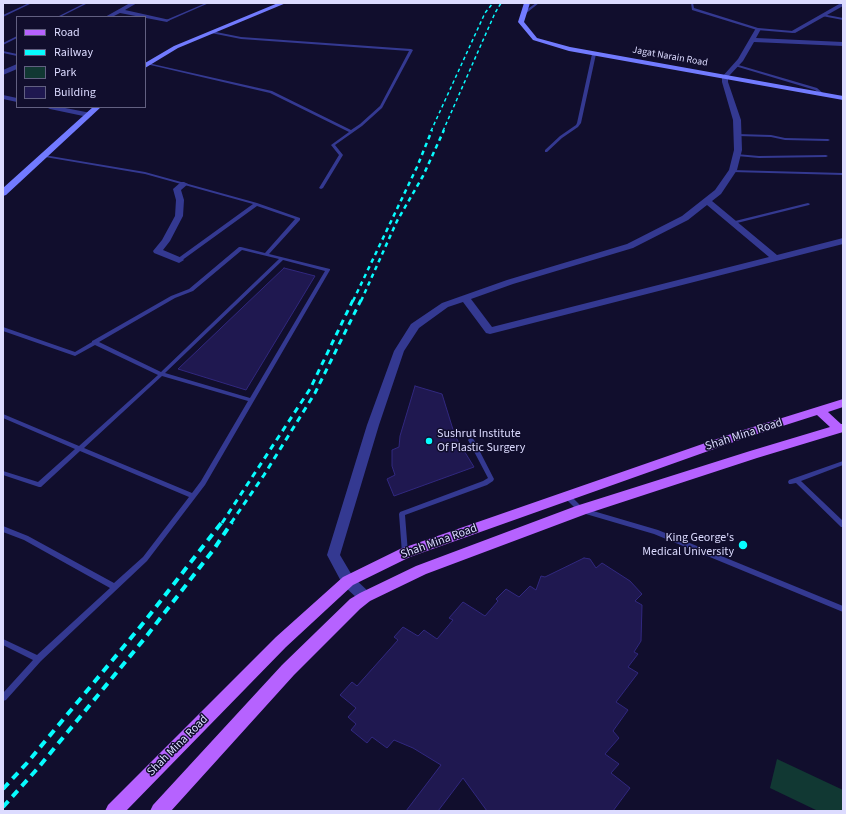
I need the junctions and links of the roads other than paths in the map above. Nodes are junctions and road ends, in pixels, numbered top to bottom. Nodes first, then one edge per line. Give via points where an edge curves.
1 (22, 3) edge
2 (87, 3) edge
3 (134, 3) edge
4 (208, 3) edge
5 (283, 3) edge
6 (527, 3) edge
7 (538, 3) edge
8 (692, 3) edge
9 (30, 4) edge
10 (843, 4) edge
11 (119, 11) junction
12 (523, 14) junction
13 (823, 15) junction
14 (3, 16) edge
15 (60, 16) edge
16 (110, 16) edge
17 (146, 16) edge
18 (146, 16) edge
19 (843, 19) edge
20 (167, 20) joint
21 (758, 29) junction
22 (212, 32) junction
23 (793, 32) joint
24 (16, 38) edge
25 (751, 40) junction
26 (3, 44) edge
27 (843, 44) edge
28 (3, 52) edge
29 (594, 54) junction
30 (16, 55) edge
31 (147, 65) edge
32 (736, 65) junction
33 (16, 66) edge
34 (3, 73) edge
35 (725, 77) junction
36 (822, 94) junction
37 (3, 97) edge
38 (843, 98) edge
39 (16, 100) edge
40 (55, 108) edge
41 (96, 108) edge
42 (88, 115) junction
43 (352, 132) junction
44 (738, 135) junction
45 (828, 140) dead end
46 (546, 151) dead end
47 (45, 156) junction
48 (737, 156) junction
49 (826, 156) dead end
50 (732, 172) junction
51 (843, 174) edge
52 (184, 184) junction
53 (321, 188) dead end
54 (3, 193) edge
55 (707, 201) junction
56 (256, 204) junction
57 (808, 204) dead end
58 (733, 223) junction
59 (843, 241) edge
60 (266, 254) junction
61 (282, 258) junction
62 (775, 258) junction
63 (179, 260) joint
64 (465, 298) junction
65 (3, 329) edge
66 (94, 342) junction
67 (161, 374) junction
68 (251, 400) junction
69 (843, 403) edge
70 (820, 411) junction
71 (3, 416) edge
72 (841, 429) edge
73 (471, 440) dead end
74 (81, 448) junction
75 (843, 463) edge
76 (3, 473) edge
77 (193, 496) junction
78 (567, 496) junction
79 (581, 510) junction
80 (843, 525) edge
81 (3, 529) edge
82 (405, 553) junction
83 (348, 581) junction
84 (115, 587) junction
85 (365, 597) junction
86 (843, 609) edge
87 (3, 642) edge
88 (38, 660) junction
89 (3, 698) edge
90 (114, 811) edge
91 (160, 811) edge

1 - 9 lane
2 - 15 lane
3 - 11 street
4 - 20 lane
5 - 22 street
6 - 12 street
7 - 12 lane
8 - 21 lane via 694,8
9 - 14 lane
10 - 13 street
11 - 16 street
11 - 18 street
12 - 29 street, Jagat Narain Road via 521,22 535,39
13 - 19 lane
13 - 23 street
17 - 20 street
21 - 23 lane
21 - 25 street
22 - 31 street via 176,47
22 - 43 lane via 241,38 411,50 381,107
24 - 26 lane
25 - 27 street
25 - 32 street
28 - 30 lane
29 - 35 street, Jagat Narain Road
29 - 46 lane via 578,126
31 - 43 lane via 271,92
32 - 35 street
32 - 36 lane via 816,89
33 - 34 street
35 - 36 street, Jagat Narain Road
35 - 44 street via 724,82 737,120
36 - 38 street, Jagat Narain Road
37 - 39 street
40 - 42 street
41 - 42 street
42 - 47 street
43 - 53 lane via 333,146 341,155
44 - 45 lane
44 - 48 street
47 - 52 lane via 145,173
47 - 54 street
48 - 49 lane
48 - 50 street
50 - 51 lane
50 - 55 street via 718,192
52 - 56 lane
52 - 63 street via 177,189 180,200 179,216 166,241 157,251
55 - 58 street
55 - 64 street via 685,218 630,246
56 - 60 lane via 298,219
56 - 63 lane
57 - 58 lane
58 - 62 street
59 - 62 street
60 - 61 lane
60 - 66 lane via 241,248 191,290 172,297
61 - 67 lane
61 - 68 lane via 328,270
62 - 64 street via 490,331
64 - 83 street via 445,305 415,326 399,351 373,424 334,555
65 - 66 lane via 75,354
66 - 67 lane
67 - 68 lane
67 - 74 lane
68 - 77 lane
69 - 70 main road, Shah Mina Road
70 - 72 main road
70 - 78 main road, Shah Mina Road via 741,434
71 - 74 lane
72 - 79 main road, Shah Mina Road via 754,454
73 - 82 lane via 491,479 402,514
74 - 76 lane via 39,485
74 - 77 lane
75 - 80 lane via 794,481
77 - 84 lane via 145,559
78 - 79 lane
78 - 82 main road, Shah Mina Road
79 - 85 main road, Shah Mina Road via 421,570
79 - 86 lane via 656,532
81 - 84 lane via 26,538
82 - 83 main road, Shah Mina Road
83 - 85 street
83 - 90 main road, Shah Mina Road via 281,642
84 - 88 lane
85 - 91 main road, Shah Mina Road via 288,670
87 - 88 lane
88 - 89 lane

